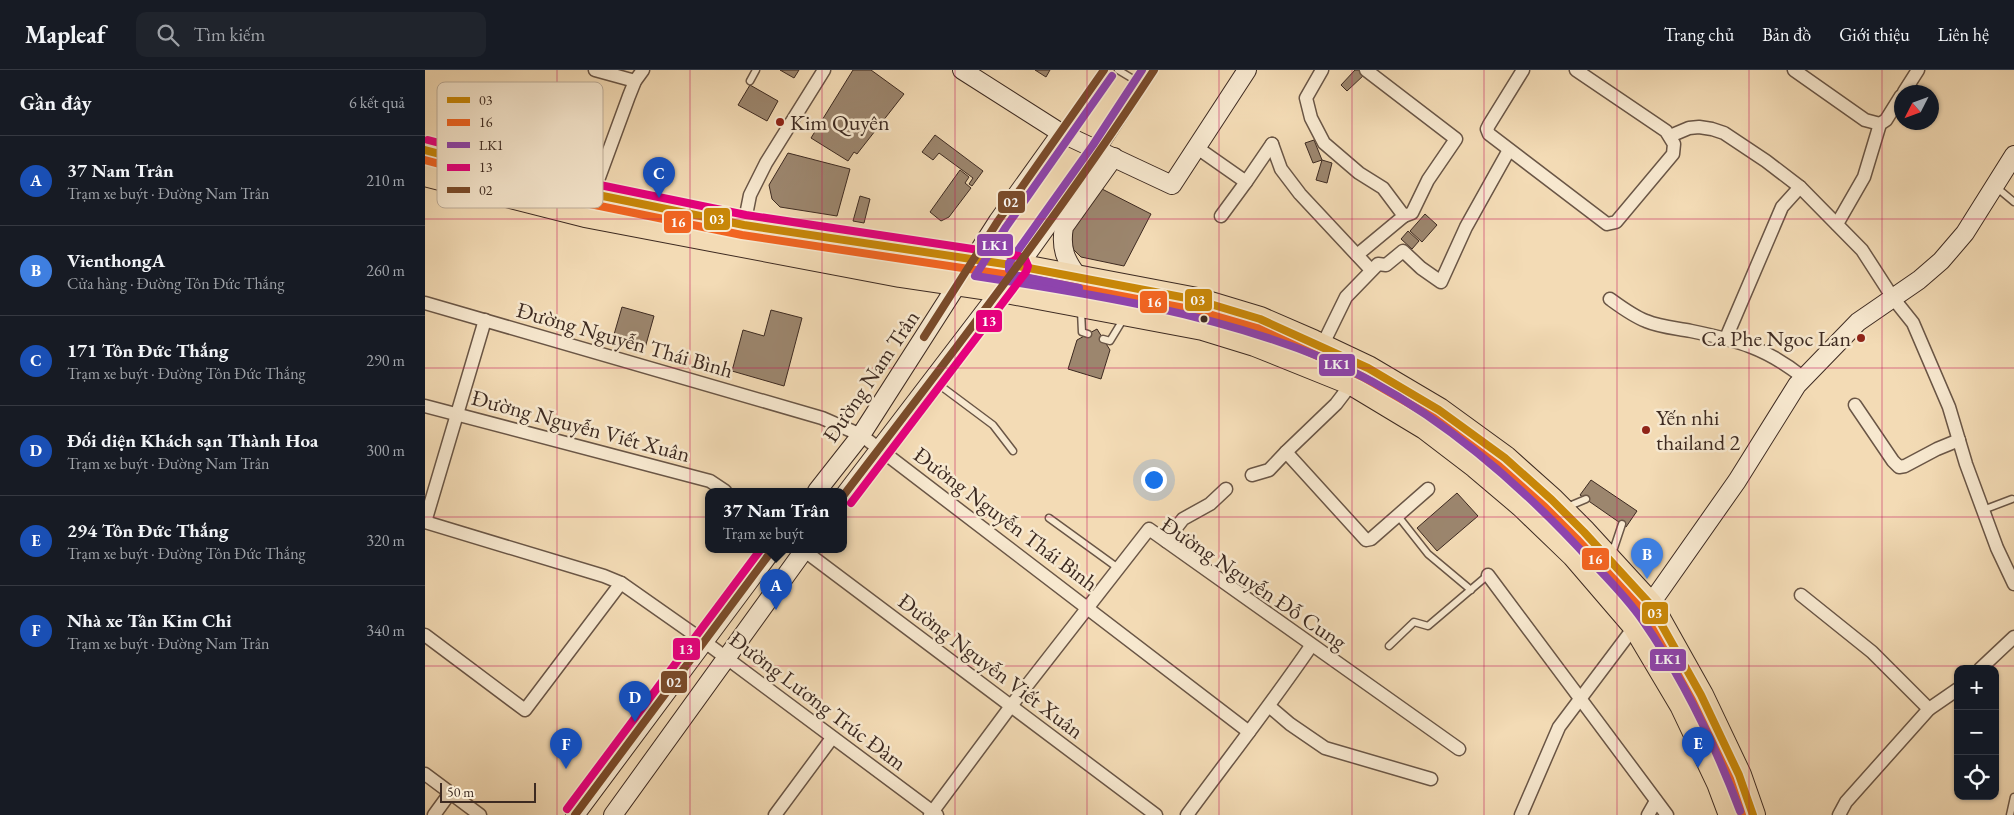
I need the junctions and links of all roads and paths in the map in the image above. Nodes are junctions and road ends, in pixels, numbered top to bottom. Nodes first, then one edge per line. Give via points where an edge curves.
1 (595, 70) edge
2 (643, 70) edge
3 (755, 70) edge
4 (824, 70) edge
5 (962, 70) edge
6 (1104, 70) edge
7 (1118, 70) edge
8 (1154, 70) edge
9 (1247, 70) edge
10 (1322, 70) edge
11 (1366, 70) edge
12 (1523, 70) edge
13 (1576, 70) edge
14 (1794, 70) edge
15 (1918, 70) edge
16 (635, 81) junction
17 (749, 81) dead end
18 (1143, 85) junction
19 (1909, 85) edge
20 (1894, 108) edge
21 (1880, 124) junction
22 (1061, 132) junction
23 (1668, 134) junction
24 (1196, 147) junction
25 (1509, 150) junction
26 (1107, 154) junction
27 (2014, 156) edge
28 (603, 167) edge
29 (1246, 182) junction
30 (1995, 187) junction
31 (1800, 188) junction
32 (603, 196) edge
33 (2014, 202) edge
34 (558, 208) edge
35 (1221, 216) dead end
36 (1404, 216) junction
37 (1837, 224) junction
38 (744, 225) junction
39 (1357, 255) junction
40 (974, 259) junction
41 (1018, 266) junction
42 (1371, 270) junction
43 (1079, 278) junction
44 (958, 284) junction
45 (1001, 290) junction
46 (1893, 298) junction
47 (1610, 299) dead end
48 (425, 303) edge
49 (1081, 304) junction
50 (1128, 313) junction
51 (485, 320) junction
52 (1088, 334) dead end
53 (1726, 338) junction
54 (1103, 339) dead end
55 (1322, 346) junction
56 (1804, 378) junction
57 (932, 379) junction
58 (1352, 383) junction
59 (1855, 405) dead end
60 (425, 406) edge
61 (457, 414) junction
62 (861, 435) junction
63 (1959, 440) junction
64 (879, 448) junction
65 (1013, 451) dead end
66 (1286, 452) junction
67 (1505, 458) junction
68 (1252, 475) dead end
69 (1490, 478) junction
70 (720, 488) edge
71 (819, 488) edge
72 (1226, 489) dead end
73 (1428, 489) dead end
74 (847, 492) edge
75 (2012, 498) dead end
76 (1585, 499) dead end
77 (1561, 509) junction
78 (1983, 510) junction
79 (1398, 516) junction
80 (1049, 518) dead end
81 (425, 522) edge
82 (1622, 524) dead end
83 (1166, 541) junction
84 (770, 553) edge
85 (801, 553) edge
86 (809, 553) edge
87 (1609, 560) junction
88 (1118, 568) junction
89 (1489, 575) joint
90 (621, 583) junction
91 (2014, 584) edge
92 (1471, 590) junction
93 (1801, 595) dead end
94 (1651, 604) junction
95 (1087, 607) junction
96 (1635, 626) junction
97 (425, 635) edge
98 (2014, 637) edge
99 (705, 642) junction
100 (1311, 646) junction
101 (1389, 646) dead end
102 (726, 658) junction
103 (1984, 665) edge
104 (1954, 693) edge
105 (1580, 698) junction
106 (1011, 706) junction
107 (1270, 707) junction
108 (1929, 709) junction
109 (1249, 732) junction
110 (832, 738) junction
111 (1459, 749) dead end
112 (425, 774) edge
113 (1431, 778) dead end
114 (450, 793) junction
115 (2014, 797) edge
116 (1656, 801) junction
117 (933, 814) edge
118 (434, 815) edge
119 (480, 815) edge
120 (575, 815) edge
121 (613, 815) edge
122 (775, 815) edge
123 (1156, 815) edge
124 (1187, 815) edge
125 (1521, 815) edge
126 (1648, 815) edge
127 (1667, 815) edge
128 (1731, 815) edge
129 (1753, 815) edge
130 (1839, 815) edge
131 (2010, 815) edge

1 - 16 street
2 - 16 street
3 - 17 lane
4 - 38 street via 766,163 750,195
5 - 22 street
6 - 22 lane
7 - 18 lane
8 - 18 lane
9 - 24 street
10 - 36 street via 1306,98 1311,118 1324,143 1359,173 1383,188
11 - 36 street via 1456,139 1428,180 1412,213
12 - 25 street via 1487,129
13 - 23 street
14 - 21 street via 1865,120
15 - 19 street
16 - 28 street
18 - 26 lane
20 - 21 street
21 - 37 street via 1864,177
22 - 26 street
22 - 40 street, Đường Nam Trân
23 - 25 street via 1674,144 1673,154 1611,224
23 - 31 street via 1699,127 1723,133 1766,160
24 - 26 street via 1172,184
24 - 29 street
25 - 42 street via 1466,227 1441,282 1403,251 1385,265 1378,264
26 - 41 street, Đường Nam Trân
26 - 43 street via 1064,227 1063,252
27 - 30 street
29 - 35 street
29 - 39 street via 1272,144 1281,169
30 - 33 lane
30 - 46 street via 1965,233 1941,261
31 - 37 street
31 - 53 street via 1782,207
32 - 38 highway
34 - 44 highway
36 - 39 street
37 - 46 street via 1862,250
38 - 40 highway
39 - 42 street
40 - 41 highway
40 - 44 street, Đường Nam Trân
41 - 43 highway
41 - 45 street, Đường Nam Trân
42 - 55 street via 1346,297
43 - 55 highway via 1197,300 1259,320
44 - 45 highway
44 - 62 street, Đường Nam Trân
45 - 49 highway
45 - 57 street, Đường Nam Trân
46 - 56 street via 1858,322
46 - 63 street via 1913,323 1949,407
47 - 53 street via 1647,322
48 - 51 street, Đường Nguyễn Thái Bình
49 - 50 highway
49 - 52 lane via 1082,332
50 - 54 lane via 1110,341
50 - 58 highway via 1203,328 1255,344
51 - 61 street
51 - 62 street, Đường Nguyễn Thái Bình via 822,418
53 - 56 street via 1767,352
55 - 67 highway via 1407,389
56 - 94 street via 1737,482
57 - 64 street, Đường Nam Trân
57 - 65 lane via 993,425
58 - 66 street via 1336,404
58 - 69 highway via 1425,427
59 - 63 street via 1899,467
60 - 61 street, Đường Nguyễn Viết Xuân
61 - 70 street, Đường Nguyễn Viết Xuân via 710,481
61 - 81 street
62 - 64 street, Đường Nguyễn Thái Bình
62 - 71 street, Đường Nam Trân
63 - 78 street
64 - 74 street, Đường Nam Trân
64 - 95 street, Đường Nguyễn Thái Bình
66 - 68 street via 1269,470
66 - 79 street via 1364,539 1371,539
67 - 69 highway
67 - 77 highway
69 - 96 highway via 1549,530
72 - 83 street via 1210,504 1183,519
73 - 79 street
75 - 78 lane
76 - 77 lane
77 - 87 highway
78 - 91 street
79 - 92 lane via 1428,554
80 - 88 lane
81 - 90 street, Đường Lương Trúc Đàm
82 - 87 lane
83 - 88 street, Đường Nguyễn Đỗ Cung via 1149,529
83 - 100 street, Đường Nguyễn Đỗ Cung
84 - 99 street
85 - 102 street
86 - 106 street, Đường Nguyễn Viết Xuân
87 - 94 highway
88 - 95 street, Đường Nguyễn Đỗ Cung
89 - 92 lane
89 - 105 street
90 - 97 street via 525,710
90 - 99 street, Đường Lương Trúc Đàm
92 - 101 lane via 1428,626 1414,622
93 - 108 street via 1872,652
94 - 96 street
94 - 129 highway via 1701,695 1739,775
95 - 106 street, Đường Nguyễn Đỗ Cung
95 - 109 street, Đường Nguyễn Thái Bình
96 - 105 street
96 - 128 highway via 1682,705
98 - 103 street
99 - 102 street, Đường Lương Trúc Đàm
99 - 120 street
100 - 107 street
100 - 111 street, Đường Nguyễn Đỗ Cung
102 - 110 street, Đường Lương Trúc Đàm
102 - 121 street
104 - 108 street
105 - 116 street
105 - 125 street via 1559,727
106 - 117 street, Đường Nguyễn Đỗ Cung
106 - 123 street, Đường Nguyễn Viết Xuân
107 - 109 street
107 - 113 street via 1325,748
108 - 130 street via 1846,802
109 - 124 street
110 - 117 street, Đường Lương Trúc Đàm
110 - 122 street
112 - 114 street
114 - 118 street
114 - 119 street
115 - 131 lane
116 - 126 street
116 - 127 street

